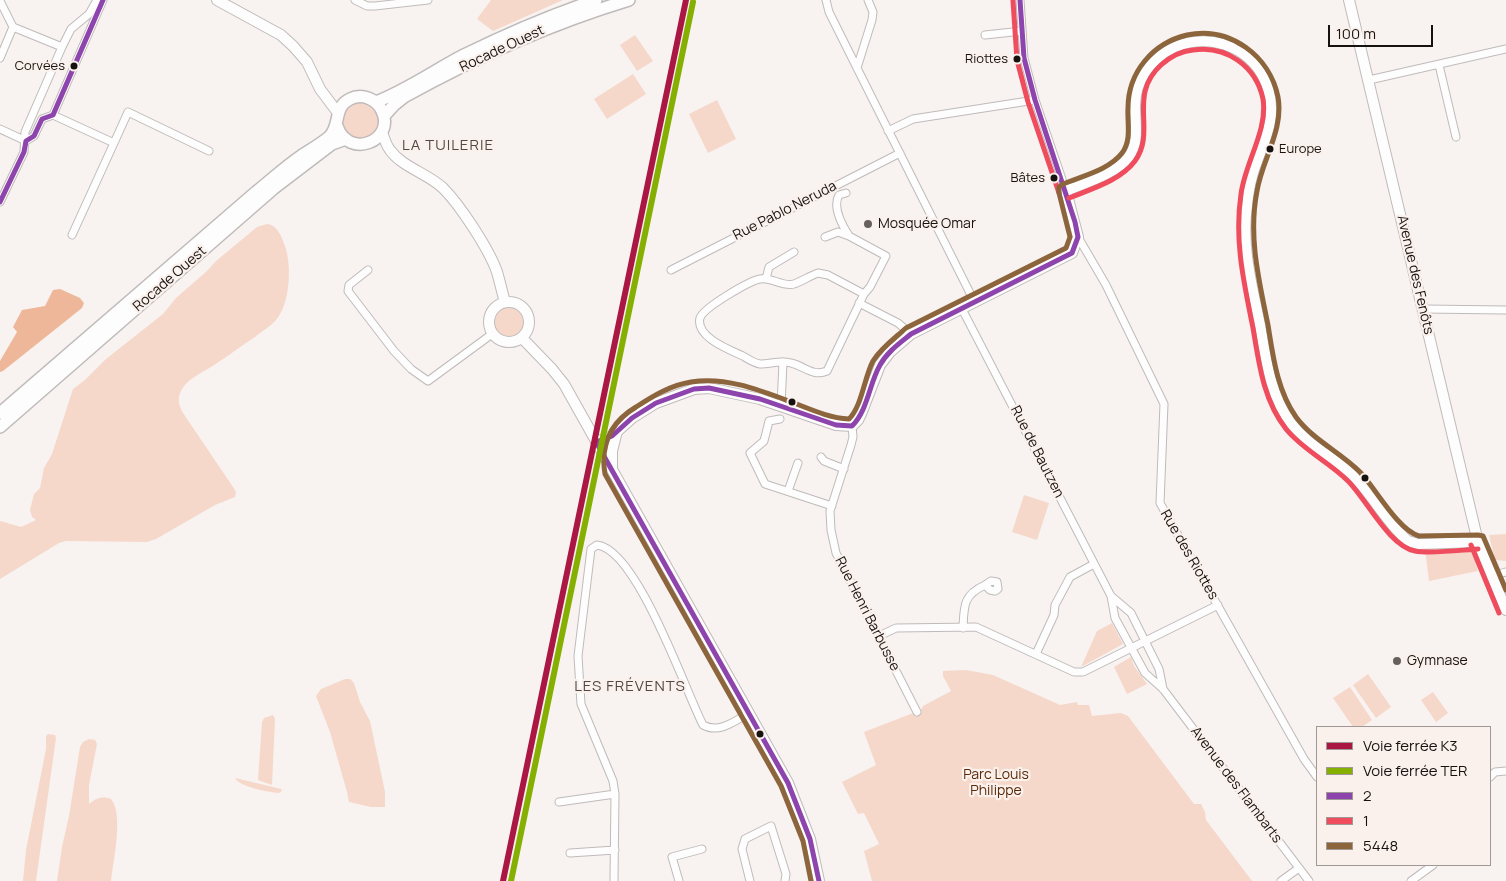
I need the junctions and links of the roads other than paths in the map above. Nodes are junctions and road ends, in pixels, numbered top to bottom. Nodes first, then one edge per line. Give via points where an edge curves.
1 (97, 0) edge
2 (103, 0) edge
3 (217, 0) edge
4 (355, 0) edge
5 (424, 0) edge
6 (596, 0) edge
7 (629, 0) edge
8 (826, 0) edge
9 (868, 0) edge
10 (1020, 0) edge
11 (0, 1) edge
12 (1351, 3) edge
13 (84, 19) junction
14 (92, 26) junction
15 (13, 27) junction
16 (1022, 31) junction
17 (985, 35) dead end
18 (62, 47) junction
19 (1506, 49) edge
20 (0, 58) edge
21 (1439, 65) junction
22 (857, 68) junction
23 (1368, 80) junction
24 (327, 96) junction
25 (1035, 100) junction
26 (347, 101) junction
27 (376, 102) junction
28 (338, 113) junction
29 (53, 115) junction
30 (384, 116) junction
31 (337, 126) junction
32 (0, 129) edge
33 (888, 131) junction
34 (382, 132) junction
35 (1456, 137) dead end
36 (346, 140) junction
37 (26, 141) junction
38 (371, 142) junction
39 (114, 143) junction
40 (389, 149) junction
41 (209, 151) dead end
42 (900, 153) junction
43 (1066, 191) junction
44 (846, 193) dead end
45 (0, 202) edge
46 (72, 234) dead end
47 (849, 236) junction
48 (825, 237) dead end
49 (1078, 237) junction
50 (794, 252) dead end
51 (368, 270) dead end
52 (671, 270) dead end
53 (766, 279) junction
54 (864, 294) junction
55 (505, 302) junction
56 (860, 303) junction
57 (975, 303) junction
58 (962, 309) junction
59 (1423, 309) junction
60 (1506, 310) edge
61 (492, 334) junction
62 (912, 334) junction
63 (522, 338) junction
64 (783, 362) junction
65 (781, 406) junction
66 (0, 414) edge
67 (780, 419) dead end
68 (852, 426) junction
69 (0, 427) edge
70 (614, 434) junction
71 (596, 442) junction
72 (604, 456) junction
73 (821, 457) dead end
74 (798, 463) dead end
75 (844, 469) junction
76 (612, 471) junction
77 (788, 491) junction
78 (832, 506) junction
79 (1478, 542) junction
80 (1094, 564) junction
81 (1506, 572) edge
82 (1491, 576) junction
83 (986, 585) dead end
84 (1111, 596) junction
85 (1218, 605) junction
86 (1506, 610) edge
87 (963, 628) junction
88 (879, 636) junction
89 (1145, 641) junction
90 (1132, 648) junction
91 (1036, 654) junction
92 (1162, 689) junction
93 (748, 712) junction
94 (917, 712) dead end
95 (1506, 770) edge
96 (1316, 776) edge
97 (1491, 776) edge
98 (615, 794) junction
99 (559, 802) dead end
100 (702, 849) dead end
101 (614, 850) junction
102 (570, 852) dead end
103 (1432, 866) edge
104 (1299, 868) junction
105 (614, 881) edge
106 (679, 881) edge
107 (750, 881) edge
108 (785, 881) edge
109 (819, 881) edge
110 (1281, 881) edge
111 (1309, 881) edge
112 (1411, 881) edge

1 - 13 street
2 - 14 street
3 - 24 main road via 281,35 306,62
4 - 5 street via 375,6
6 - 27 main road, Rocade Ouest via 492,42
7 - 30 main road, Rocade Ouest via 553,25 501,47 404,98
8 - 22 street
9 - 22 street via 873,12 872,20
10 - 16 street
11 - 15 street
12 - 23 main road, Avenue des Fenôts
13 - 14 street
13 - 18 street via 70,29
14 - 29 street
15 - 18 street
15 - 20 street
16 - 17 street
16 - 25 street via 1024,58
18 - 37 street via 25,132
19 - 21 street
21 - 23 street
21 - 35 street
22 - 33 street
23 - 59 main road, Avenue des Fenôts
24 - 26 main road
24 - 28 main road
25 - 33 street via 913,119
25 - 43 street
26 - 27 main road via 359,96
26 - 28 main road
27 - 30 main road
28 - 31 main road
29 - 37 street via 42,119 34,136
29 - 39 street
30 - 34 main road
31 - 36 main road
31 - 66 main road, Rocade Ouest via 330,136 283,169
32 - 37 street
33 - 42 street
34 - 38 main road
34 - 40 main road
36 - 38 main road via 358,145
36 - 69 main road, Rocade Ouest via 332,144 273,189
37 - 45 street
38 - 40 main road
39 - 41 street via 128,112
39 - 46 street
40 - 55 main road via 434,181 459,208 490,257
42 - 52 street, Rue Pablo Neruda
42 - 57 street
43 - 49 main road
43 - 79 main road via 1115,169 1128,157 1136,138 1137,89 1146,70 1160,55 1182,44 1204,40 1224,43 1248,56 1264,79 1272,110 1269,129 1253,172 1246,207 1245,239 1248,268 1275,394 1291,423 1314,446 1356,478 1408,541 1418,544
44 - 47 street via 839,195 837,206
47 - 48 street via 838,232
47 - 54 street via 886,256
49 - 57 main road via 1072,253
49 - 85 street, Rue des Riottes via 1162,396 1160,503
50 - 53 street via 769,267
51 - 61 street via 349,285 348,291 411,370 428,380
53 - 54 street via 785,285 818,273
53 - 64 street via 748,284 708,308 699,322 707,337 718,345 758,364
54 - 56 street
55 - 61 main road via 495,307 489,317
55 - 63 main road via 518,304 528,315 529,328
56 - 62 street
56 - 64 street via 826,371 815,373
57 - 58 main road
58 - 62 main road
58 - 80 street, Rue de Bautzen
59 - 60 street
59 - 79 main road, Avenue des Fenôts
61 - 63 main road via 506,343
62 - 68 main road via 880,365 858,420
63 - 71 main road via 560,379
64 - 65 street
65 - 68 main road via 836,425
65 - 70 main road via 729,391 694,389 656,403
67 - 77 street via 769,421 764,441 750,453 765,484
68 - 75 street, Rue Henri Barbusse via 853,437
70 - 71 main road
70 - 72 main road
70 - 76 main road
71 - 72 main road
72 - 76 main road
73 - 75 street
74 - 77 street
75 - 78 street, Rue Henri Barbusse
76 - 93 main road
77 - 78 street
78 - 88 street, Rue Henri Barbusse via 831,530 836,553
79 - 82 main road, Avenue des Fenôts
80 - 84 street, Rue de Bautzen
80 - 91 street via 1070,577
81 - 82 street
82 - 86 main road, Avenue des Fenôts
83 - 87 street via 978,588 964,602
84 - 89 street, Rue de Bautzen via 1131,613
84 - 90 street, Rue de Bautzen via 1116,618
85 - 89 street
85 - 96 street, Rue des Riottes
87 - 88 street via 896,628
87 - 91 street via 976,628
88 - 94 street, Rue Henri Barbusse
89 - 90 street
89 - 92 street, Rue de Bautzen via 1160,669
90 - 91 street via 1083,672 1074,672
90 - 92 street, Rue de Bautzen via 1146,675
92 - 104 street, Avenue des Flambarts
93 - 98 street via 719,729 703,725 642,592 613,553 597,545 591,549 578,656 581,704
93 - 109 main road via 788,783 810,839
95 - 97 street
98 - 99 street
98 - 101 street
100 - 106 street via 672,857
101 - 102 street
101 - 105 street
103 - 112 street
104 - 110 street
104 - 111 street, Avenue des Flambarts
107 - 108 street via 742,849 745,839 771,826 786,874

